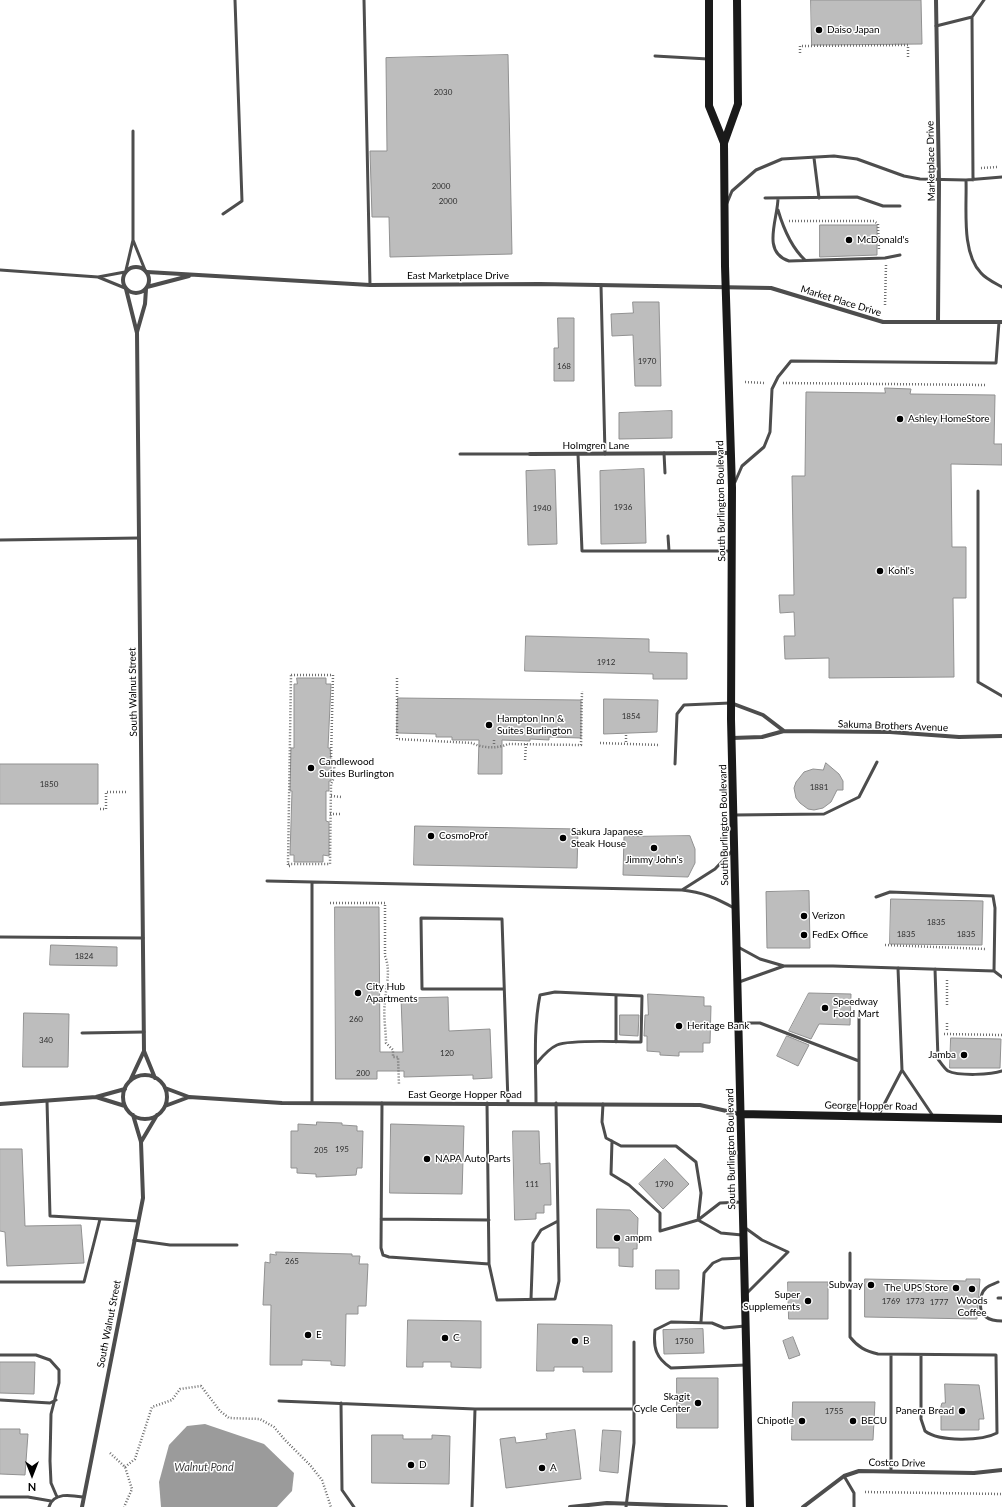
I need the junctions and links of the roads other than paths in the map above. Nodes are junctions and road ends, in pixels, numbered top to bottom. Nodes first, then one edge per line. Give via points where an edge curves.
1 (235, 0) edge
2 (364, 0) edge
3 (709, 0) edge
4 (737, 0) edge
5 (936, 0) edge
6 (984, 0) edge
7 (972, 17) junction
8 (936, 26) junction
9 (655, 56) dead end
10 (708, 59) junction
11 (132, 131) dead end
12 (724, 143) junction
13 (814, 158) junction
14 (1002, 177) edge
15 (939, 180) junction
16 (966, 180) junction
17 (972, 180) junction
18 (765, 198) dead end
19 (778, 198) junction
20 (819, 198) junction
21 (900, 206) dead end
22 (725, 208) junction
23 (778, 210) junction
24 (223, 214) dead end
25 (133, 240) junction
26 (900, 255) dead end
27 (806, 260) junction
28 (0, 270) edge
29 (125, 271) junction
30 (146, 271) junction
31 (192, 275) junction
32 (98, 277) junction
33 (370, 285) junction
34 (601, 285) junction
35 (1002, 286) edge
36 (725, 287) junction
37 (126, 288) junction
38 (146, 288) junction
39 (938, 321) junction
40 (1000, 322) edge
41 (137, 333) junction
42 (664, 453) junction
43 (731, 453) junction
44 (460, 454) dead end
45 (530, 454) joint
46 (578, 454) junction
47 (605, 454) junction
48 (665, 473) dead end
49 (732, 488) junction
50 (978, 491) dead end
51 (668, 536) dead end
52 (139, 538) junction
53 (0, 540) edge
54 (668, 551) junction
55 (731, 551) junction
56 (1002, 696) edge
57 (731, 702) junction
58 (784, 731) junction
59 (1002, 736) edge
60 (731, 738) junction
61 (877, 762) dead end
62 (675, 764) dead end
63 (734, 815) junction
64 (734, 849) junction
65 (267, 881) dead end
66 (312, 882) junction
67 (682, 890) junction
68 (876, 897) dead end
69 (735, 909) junction
70 (0, 937) edge
71 (143, 938) junction
72 (736, 946) junction
73 (784, 966) junction
74 (898, 968) junction
75 (935, 969) junction
76 (994, 971) junction
77 (1002, 977) edge
78 (737, 983) junction
79 (504, 989) junction
80 (616, 995) junction
81 (860, 1015) dead end
82 (738, 1023) junction
83 (144, 1032) junction
84 (82, 1033) dead end
85 (616, 1042) junction
86 (144, 1051) junction
87 (859, 1061) junction
88 (536, 1064) junction
89 (902, 1070) junction
90 (1002, 1071) edge
91 (156, 1078) junction
92 (130, 1081) junction
93 (165, 1088) junction
94 (125, 1089) junction
95 (96, 1097) junction
96 (189, 1097) junction
97 (47, 1101) junction
98 (312, 1103) junction
99 (382, 1103) junction
100 (487, 1103) junction
101 (508, 1103) junction
102 (536, 1103) junction
103 (556, 1103) junction
104 (0, 1104) edge
105 (603, 1104) junction
106 (125, 1106) junction
107 (165, 1106) junction
108 (740, 1114) junction
109 (133, 1115) junction
110 (157, 1115) junction
111 (859, 1116) junction
112 (878, 1116) junction
113 (933, 1116) junction
114 (1002, 1118) edge
115 (612, 1141) junction
116 (141, 1142) junction
117 (742, 1202) junction
118 (100, 1219) junction
119 (381, 1219) junction
120 (489, 1220) junction
121 (558, 1220) junction
122 (698, 1220) junction
123 (138, 1221) junction
124 (742, 1225) junction
125 (742, 1235) junction
126 (134, 1240) junction
127 (237, 1246) dead end
128 (850, 1253) dead end
129 (743, 1258) junction
130 (489, 1264) junction
131 (0, 1282) edge
132 (998, 1282) dead end
133 (744, 1296) junction
134 (998, 1298) dead end
135 (1002, 1298) edge
136 (531, 1299) junction
137 (1002, 1321) edge
138 (701, 1322) junction
139 (745, 1326) junction
140 (634, 1342) dead end
141 (0, 1355) edge
142 (891, 1355) junction
143 (921, 1355) junction
144 (746, 1366) junction
145 (997, 1386) junction
146 (1002, 1386) edge
147 (0, 1400) edge
148 (56, 1400) junction
149 (279, 1400) dead end
150 (341, 1403) junction
151 (474, 1409) junction
152 (634, 1409) junction
153 (891, 1470) junction
154 (1002, 1470) edge
155 (844, 1476) junction
156 (57, 1496) junction
157 (0, 1497) edge
158 (84, 1497) junction
159 (51, 1501) junction
160 (626, 1505) edge
161 (49, 1507) edge
162 (82, 1507) edge
163 (354, 1507) edge
164 (472, 1507) edge
165 (570, 1507) edge
166 (726, 1507) edge
167 (750, 1507) edge
168 (803, 1507) edge
169 (854, 1507) edge

1 - 24 lane via 242,201
2 - 33 lane
3 - 10 main road, South Burlington Boulevard
4 - 12 main road, South Burlington Boulevard via 738,104
5 - 8 street, Marketplace Drive
6 - 7 lane
7 - 8 lane
7 - 17 lane
8 - 15 street, Marketplace Drive
9 - 10 lane
10 - 12 main road, South Burlington Boulevard via 709,106
11 - 25 lane
12 - 22 main road, South Burlington Boulevard
13 - 15 lane via 834,156 857,159 904,176
13 - 20 lane
13 - 22 lane via 782,159 756,170 732,191
14 - 17 lane
15 - 16 lane
15 - 39 street, Marketplace Drive
16 - 17 lane
16 - 35 lane via 968,246 972,262 982,274
18 - 19 lane
19 - 20 lane
19 - 23 lane
20 - 21 lane via 857,197 883,206
22 - 36 main road, South Burlington Boulevard
23 - 27 lane via 796,249
23 - 27 lane via 773,229 776,254 789,261
25 - 29 lane
25 - 30 lane
26 - 27 lane via 885,258
28 - 32 lane
29 - 30 street via 136,266
29 - 32 lane
29 - 37 street via 122,280
30 - 31 street, East Marketplace Drive
30 - 38 street via 149,279
31 - 33 street, East Marketplace Drive
31 - 38 street, East Marketplace Drive
32 - 37 lane
33 - 34 street, East Marketplace Drive
34 - 36 street, East Marketplace Drive
34 - 47 lane
36 - 39 street, Market Place Drive via 771,288 883,322
36 - 43 main road, South Burlington Boulevard
37 - 38 street via 136,293
37 - 41 street, South Walnut Street
38 - 41 street, South Walnut Street via 145,304
39 - 40 street, Market Place Drive
40 - 49 lane via 996,363 791,361 772,389 770,432 764,447 742,466
41 - 52 street, South Walnut Street
42 - 43 street, Holmgren Lane
42 - 47 street, Holmgren Lane
42 - 48 lane
43 - 49 main road, South Burlington Boulevard
44 - 45 lane, Holmgren Lane
45 - 46 street, Holmgren Lane
46 - 47 street, Holmgren Lane
46 - 54 lane via 582,551
49 - 55 main road, South Burlington Boulevard
50 - 56 lane via 978,682
51 - 54 lane
52 - 53 lane
52 - 71 street, South Walnut Street
54 - 55 lane
55 - 57 main road, South Burlington Boulevard
57 - 58 street via 763,714
57 - 60 main road, South Burlington Boulevard
57 - 62 lane via 684,705 677,714
58 - 59 street, Sakuma Brothers Avenue
58 - 60 street, Sakuma Brothers Avenue via 762,737
60 - 63 main road, South Burlington Boulevard
61 - 63 lane via 859,797 824,814
63 - 64 main road, South Burlington Boulevard
64 - 67 lane via 716,869
64 - 69 main road, South Burlington Boulevard
65 - 66 lane
66 - 67 lane
66 - 98 lane
67 - 69 lane via 715,897
68 - 76 lane via 890,892 993,896
69 - 72 main road, South Burlington Boulevard
70 - 71 lane
71 - 83 street, South Walnut Street
72 - 73 lane via 760,959
72 - 78 main road, South Burlington Boulevard
73 - 74 lane
73 - 78 lane
74 - 75 lane
74 - 89 lane
75 - 76 lane
75 - 90 lane via 938,1059 946,1070 953,1073 995,1074
76 - 77 lane
78 - 82 main road, South Burlington Boulevard
79 - 79 lane via 502,919 421,918 422,989
79 - 101 lane
80 - 85 lane
80 - 85 lane via 642,996 641,1042
80 - 88 lane via 555,992 540,995 536,1016
81 - 87 lane
82 - 87 lane via 760,1023
82 - 108 main road, South Burlington Boulevard
83 - 84 lane
83 - 86 street, South Walnut Street
85 - 88 lane via 570,1042 558,1045 550,1049
86 - 91 street, South Walnut Street
86 - 92 street, South Walnut Street
87 - 111 lane
88 - 102 lane
89 - 112 lane
89 - 113 lane
91 - 92 street via 142,1076
91 - 93 street
92 - 94 street
93 - 96 street, East George Hopper Road
93 - 107 street
94 - 95 street
94 - 106 street
95 - 97 street
95 - 106 street
96 - 98 street, East George Hopper Road
96 - 107 street, East George Hopper Road
97 - 104 street
97 - 118 lane via 50,1216
98 - 99 street, East George Hopper Road
99 - 100 street, East George Hopper Road
99 - 119 lane
100 - 101 street, East George Hopper Road
100 - 120 lane
101 - 102 street, East George Hopper Road
102 - 103 street, East George Hopper Road
103 - 105 street, East George Hopper Road
103 - 121 lane
105 - 108 street, East George Hopper Road via 700,1105
105 - 115 lane via 602,1122 606,1138
106 - 109 street
107 - 110 street
108 - 111 main road, George Hopper Road
108 - 117 main road, South Burlington Boulevard
109 - 110 street via 145,1119
109 - 116 street, South Walnut Street
110 - 116 street
111 - 112 main road, George Hopper Road
112 - 113 main road, George Hopper Road
113 - 114 main road, George Hopper Road
115 - 122 lane via 621,1146 676,1146 696,1162 701,1193
115 - 122 lane via 611,1174 629,1185 660,1213 660,1231
116 - 123 street, South Walnut Street via 143,1198
117 - 122 lane via 720,1203
117 - 124 main road, South Burlington Boulevard
118 - 123 lane
118 - 131 lane via 84,1282
119 - 120 lane
119 - 130 lane via 383,1255
120 - 130 lane
121 - 136 lane via 541,1230 533,1243
121 - 136 lane via 559,1281 555,1299
122 - 125 lane via 721,1232
123 - 126 street, South Walnut Street
124 - 125 main road, South Burlington Boulevard
124 - 133 lane via 762,1240 788,1252
125 - 129 main road, South Burlington Boulevard
126 - 127 lane via 170,1245
126 - 158 street, South Walnut Street
128 - 142 lane via 850,1337 857,1346 867,1352
129 - 133 main road, South Burlington Boulevard
129 - 138 lane via 713,1262 704,1273
130 - 136 lane via 497,1300
132 - 137 lane via 986,1288 981,1296 981,1306 987,1318
133 - 139 main road, South Burlington Boulevard
134 - 135 lane
138 - 139 lane via 712,1322 724,1328
138 - 144 lane via 671,1322 655,1330 653,1345 662,1362 671,1368 685,1369
139 - 144 main road, South Burlington Boulevard
140 - 152 lane
141 - 148 lane via 36,1355 50,1360 59,1370
142 - 143 lane
142 - 153 lane
143 - 145 lane via 996,1355
143 - 145 lane via 921,1419 925,1432 936,1438 985,1438 997,1433
144 - 167 main road, South Burlington Boulevard
145 - 146 lane
147 - 148 lane via 50,1403
148 - 156 lane via 51,1414 50,1460 51,1483
149 - 150 lane
150 - 151 lane
150 - 163 lane via 342,1490
151 - 152 lane
151 - 164 lane
152 - 160 lane via 634,1444
153 - 154 street, Costco Drive
153 - 155 street, Costco Drive via 858,1471
155 - 168 street, Costco Drive
155 - 169 lane via 854,1493
156 - 158 lane
156 - 159 lane
157 - 159 lane via 28,1497
158 - 162 street, South Walnut Street
159 - 161 lane
160 - 165 street via 607,1502
160 - 166 street

